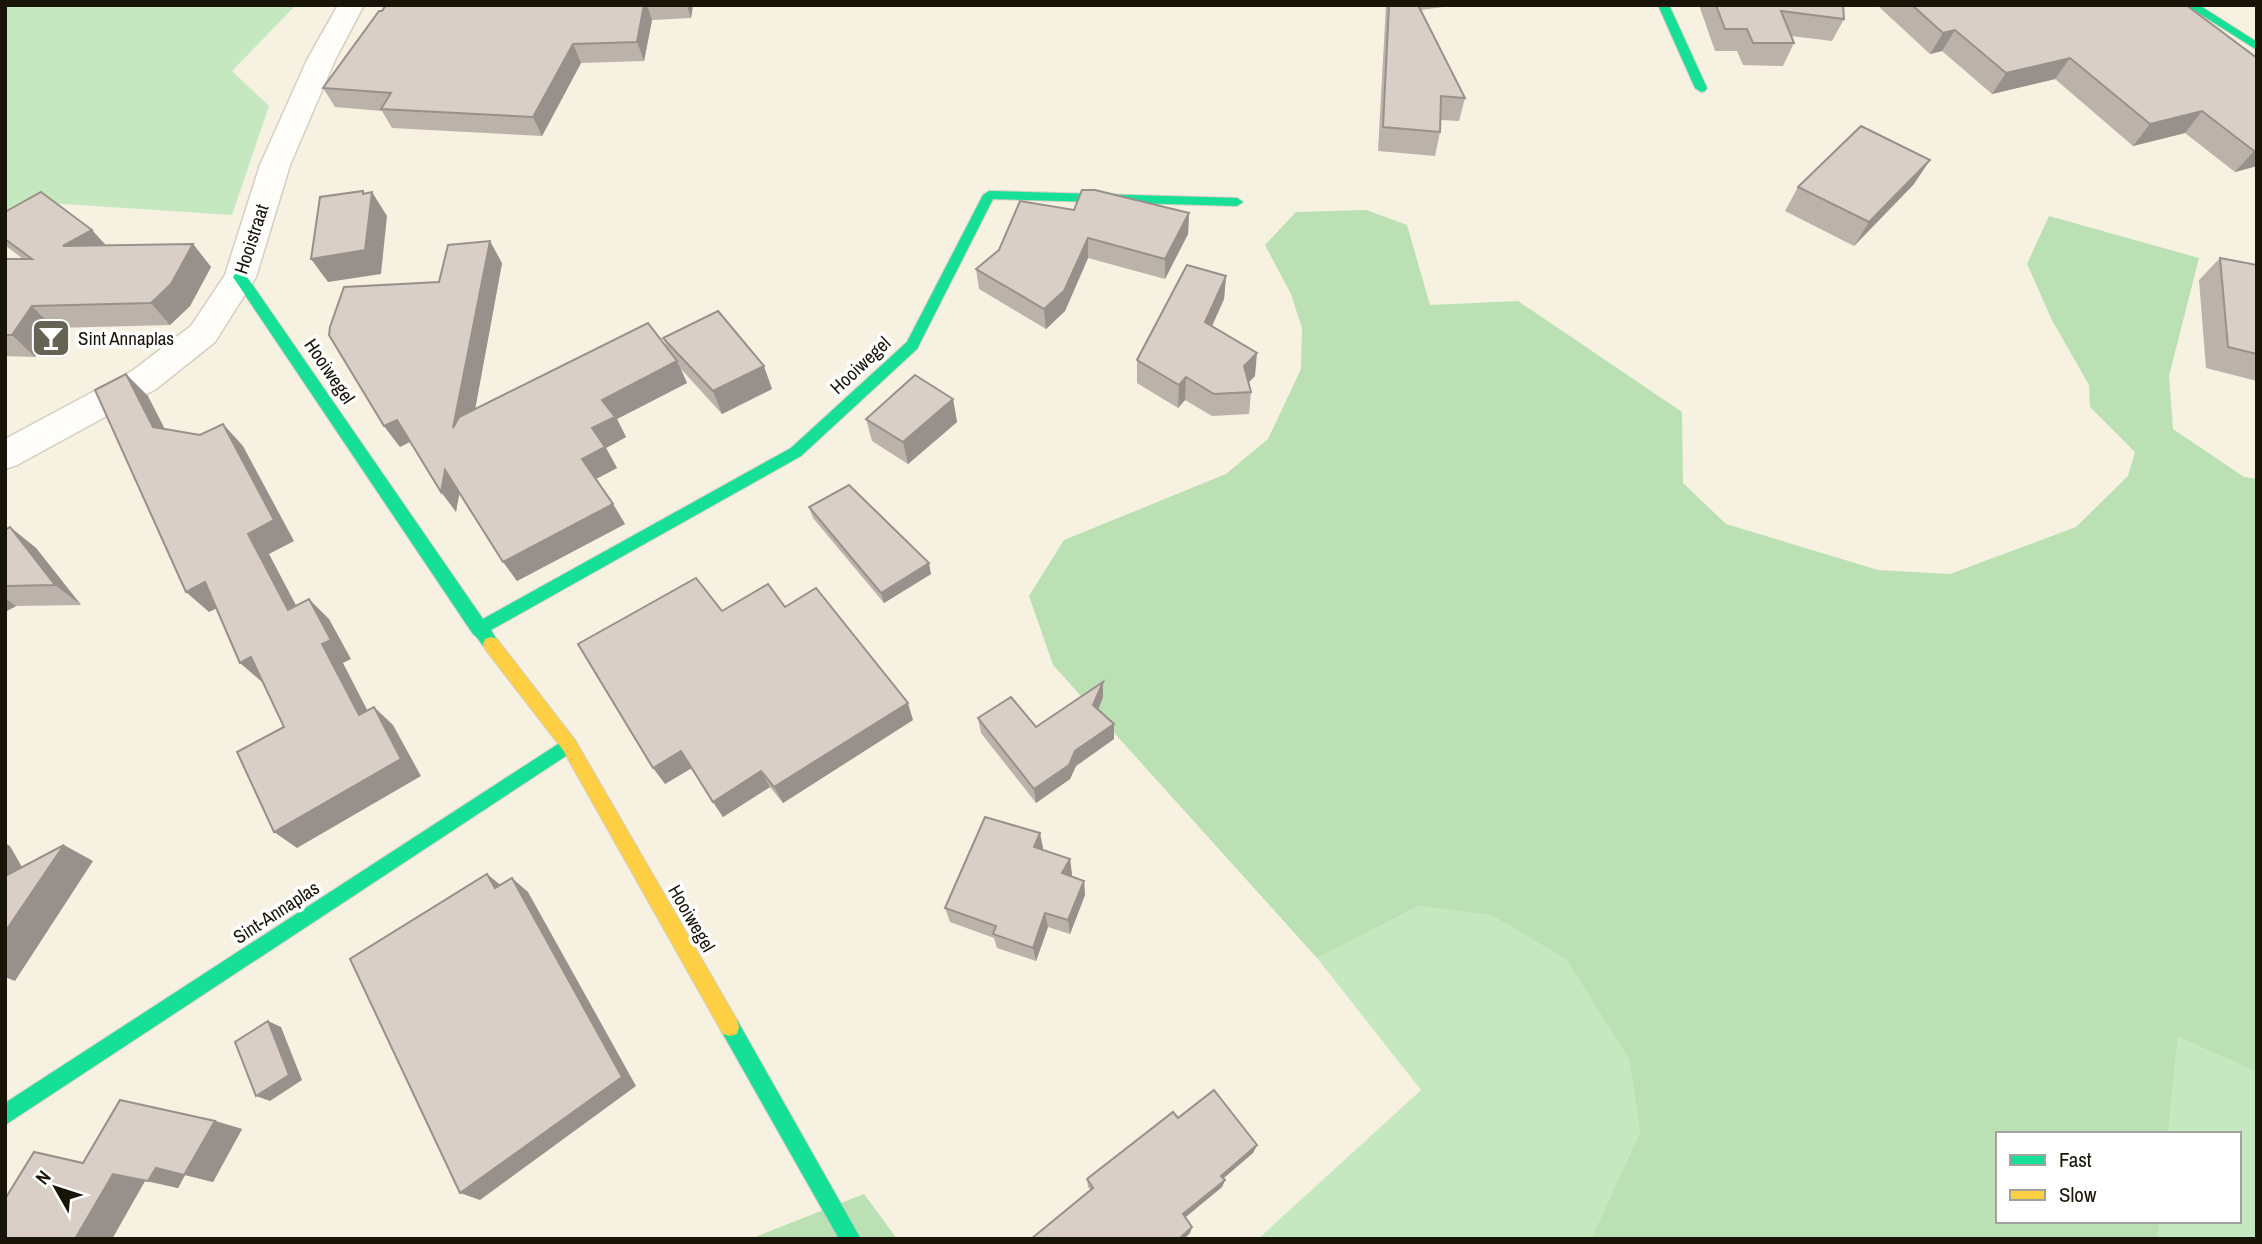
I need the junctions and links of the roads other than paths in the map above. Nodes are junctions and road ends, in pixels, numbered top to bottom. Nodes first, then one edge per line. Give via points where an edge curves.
1 (351, 5) edge
2 (1663, 5) edge
3 (2191, 5) edge
4 (2257, 47) edge
5 (1701, 88) dead end
6 (1237, 202) dead end
7 (240, 276) junction
8 (5, 455) edge
9 (479, 629) junction
10 (569, 745) junction
11 (5, 1115) edge
12 (851, 1239) edge

1 - 7 street, Hooistraat via 321,60 275,165
2 - 5 street
3 - 4 street
6 - 9 street, Hooiwegel via 989,195 912,345 796,452
7 - 8 street, Hooistraat via 203,334 144,380
7 - 9 street, Hooiwegel
9 - 10 street, Hooiwegel
10 - 11 street, Sint-Annaplas
10 - 12 street, Hooiwegel

